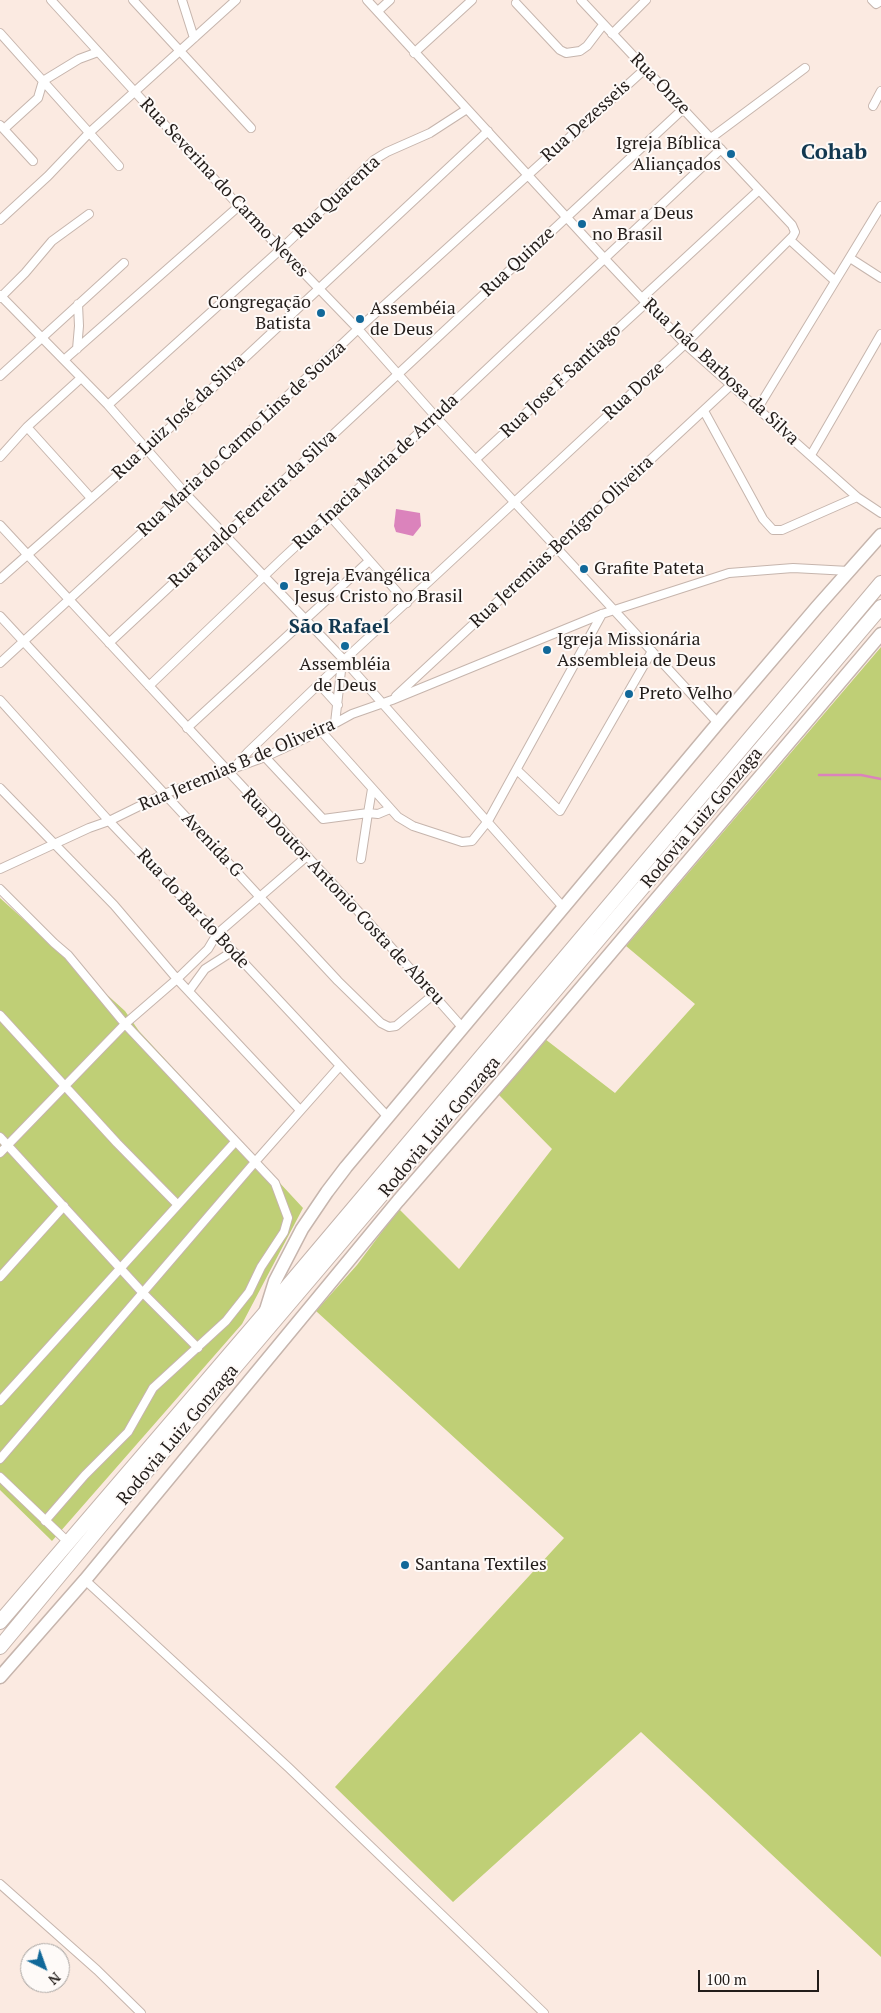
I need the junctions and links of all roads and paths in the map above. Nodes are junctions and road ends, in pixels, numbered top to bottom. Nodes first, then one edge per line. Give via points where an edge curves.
1 (51, 0) edge
2 (133, 0) edge
3 (182, 0) edge
4 (236, 0) edge
5 (367, 0) edge
6 (390, 0) edge
7 (472, 0) edge
8 (581, 0) edge
9 (646, 0) edge
10 (516, 3) dead end
11 (378, 11) junction
12 (603, 25) junction
13 (0, 33) edge
14 (612, 34) junction
15 (194, 38) junction
16 (180, 51) junction
17 (98, 52) junction
18 (414, 52) junction
19 (645, 68) junction
20 (805, 68) dead end
21 (43, 81) junction
22 (134, 92) junction
23 (881, 92) edge
24 (873, 106) dead end
25 (683, 108) junction
26 (468, 109) junction
27 (2, 127) edge
28 (251, 128) dead end
29 (488, 131) junction
30 (89, 133) junction
31 (711, 138) junction
32 (721, 149) junction
33 (32, 162) dead end
34 (119, 166) dead end
35 (527, 174) junction
36 (759, 190) junction
37 (239, 206) junction
38 (881, 206) edge
39 (89, 214) dead end
40 (566, 217) junction
41 (0, 220) edge
42 (792, 238) junction
43 (281, 249) junction
44 (604, 258) junction
45 (850, 258) junction
46 (124, 263) dead end
47 (881, 278) edge
48 (835, 281) junction
49 (318, 288) junction
50 (0, 296) edge
51 (644, 301) junction
52 (78, 304) junction
53 (358, 329) junction
54 (881, 334) edge
55 (41, 337) junction
56 (685, 344) junction
57 (76, 349) junction
58 (64, 360) junction
59 (398, 375) junction
60 (0, 376) edge
61 (81, 378) junction
62 (732, 384) junction
63 (108, 405) junction
64 (758, 408) junction
65 (704, 411) junction
66 (436, 417) junction
67 (27, 427) junction
68 (146, 450) junction
69 (811, 455) junction
70 (0, 457) edge
71 (476, 459) junction
72 (185, 493) junction
73 (857, 497) junction
74 (91, 498) junction
75 (515, 502) junction
76 (881, 513) edge
77 (330, 516) junction
78 (0, 525) edge
79 (881, 535) edge
80 (224, 536) junction
81 (557, 547) junction
82 (26, 555) junction
83 (369, 561) junction
84 (849, 571) junction
85 (264, 577) junction
86 (0, 579) edge
87 (881, 583) edge
88 (68, 600) junction
89 (407, 603) junction
90 (881, 607) edge
91 (614, 610) junction
92 (602, 614) junction
93 (0, 616) edge
94 (305, 620) junction
95 (881, 634) edge
96 (24, 641) junction
97 (109, 643) junction
98 (652, 652) junction
99 (343, 661) junction
100 (0, 663) edge
101 (319, 684) junction
102 (149, 686) junction
103 (0, 700) edge
104 (392, 700) junction
105 (382, 702) junction
106 (338, 705) junction
107 (335, 723) junction
108 (718, 723) junction
109 (187, 728) junction
110 (321, 731) junction
111 (265, 757) junction
112 (230, 770) junction
113 (517, 770) junction
114 (0, 788) edge
115 (372, 789) junction
116 (164, 794) junction
117 (390, 809) junction
118 (368, 813) junction
119 (110, 820) junction
120 (488, 821) junction
121 (55, 844) junction
122 (306, 857) junction
123 (361, 859) dead end
124 (0, 869) edge
125 (0, 889) edge
126 (260, 897) junction
127 (564, 907) junction
128 (218, 934) junction
129 (233, 951) junction
130 (177, 979) junction
131 (189, 992) junction
132 (433, 995) junction
133 (0, 1014) edge
134 (124, 1024) junction
135 (462, 1027) junction
136 (339, 1067) junction
137 (65, 1084) junction
138 (300, 1110) junction
139 (388, 1117) junction
140 (0, 1137) edge
141 (235, 1142) junction
142 (8, 1145) junction
143 (0, 1153) edge
144 (255, 1162) junction
145 (178, 1205) junction
146 (64, 1206) junction
147 (120, 1268) junction
148 (0, 1277) edge
149 (142, 1292) junction
150 (265, 1312) junction
151 (198, 1348) junction
152 (0, 1401) edge
153 (0, 1458) edge
154 (0, 1477) edge
155 (45, 1521) junction
156 (68, 1542) junction
157 (85, 1580) junction
158 (0, 1622) edge
159 (0, 1647) edge
160 (0, 1676) edge
161 (0, 1884) edge
162 (141, 2013) edge
163 (544, 2013) edge

1 - 17 street, Rua Severina do Carmo Neves
2 - 16 street
3 - 15 street
4 - 15 street
5 - 11 street, Rua João Barbosa da Silva
6 - 11 street
7 - 18 street
8 - 12 street, Rua Onze
9 - 14 street
10 - 12 street via 566,53 580,51 587,46
11 - 18 street, Rua João Barbosa da Silva
12 - 14 street, Rua Onze
13 - 21 street
14 - 19 street, Rua Onze
15 - 16 street
16 - 22 street
16 - 28 street
17 - 21 street via 79,59
17 - 22 street, Rua Severina do Carmo Neves
18 - 26 street, Rua João Barbosa da Silva
19 - 25 street, Rua Onze
19 - 35 street, Rua Dezesseis
20 - 31 street
21 - 27 street via 38,98
21 - 30 street
22 - 30 street
22 - 37 street, Rua Severina do Carmo Neves
23 - 24 street
25 - 31 street, Rua Onze
25 - 40 street, Rua Quinze
26 - 29 street, Rua João Barbosa da Silva
26 - 43 street, Rua Quarenta via 430,133 380,156
27 - 33 street
29 - 35 street, Rua João Barbosa da Silva
29 - 49 street, Rua Luiz José da Silva
30 - 34 street
30 - 41 street
31 - 32 street, Rua Onze
32 - 36 street, Rua Onze
32 - 44 street, Rua Inacia Maria de Arruda
35 - 40 street, Rua João Barbosa da Silva
35 - 53 street, Rua Maria do Carmo Lins de Souza
36 - 42 street, Rua Onze via 792,225 795,232
36 - 51 street, Rua Jose F Santiago
37 - 43 street, Rua Severina do Carmo Neves
37 - 57 street
38 - 45 street
39 - 50 street via 52,241 26,273
40 - 44 street, Rua João Barbosa da Silva
40 - 59 street, Rua Quinze
42 - 48 street, Rua Onze
42 - 56 street, Rua Doze
43 - 49 street, Rua Severina do Carmo Neves
43 - 63 street, Rua Quarenta
44 - 51 street, Rua João Barbosa da Silva
44 - 66 street, Rua Inacia Maria de Arruda
45 - 47 street
45 - 48 street
46 - 52 street
48 - 64 street
49 - 53 street, Rua Severina do Carmo Neves
49 - 68 street, Rua Luiz José da Silva
50 - 55 street
51 - 56 street, Rua João Barbosa da Silva
51 - 71 street, Rua Jose F Santiago
52 - 55 street
52 - 57 street
53 - 59 street, Rua Severina do Carmo Neves
53 - 72 street, Rua Maria do Carmo Lins de Souza
54 - 69 street
55 - 58 street
55 - 60 street
56 - 62 street, Rua João Barbosa da Silva
56 - 75 street, Rua Doze
57 - 58 street
58 - 61 street
59 - 66 street, Rua Severina do Carmo Neves
59 - 80 street, Rua Eraldo Ferreira da Silva
61 - 63 street
61 - 67 street
62 - 64 street, Rua João Barbosa da Silva
62 - 65 street, Rua Jeremias Benígno Oliveira
63 - 68 street
64 - 69 street, Rua João Barbosa da Silva
65 - 73 street via 763,519 773,530 782,530
65 - 81 street, Rua Jeremias Benígno Oliveira
66 - 71 street, Rua Severina do Carmo Neves
66 - 77 street, Rua Inacia Maria de Arruda
67 - 70 street
67 - 74 street
68 - 72 street
68 - 74 street, Rua Luiz José da Silva
69 - 73 street, Rua João Barbosa da Silva
71 - 75 street, Rua Severina do Carmo Neves
72 - 80 street
72 - 88 street, Rua Maria do Carmo Lins de Souza
73 - 76 street, Rua João Barbosa da Silva
74 - 82 street, Rua Luiz José da Silva
75 - 81 street
75 - 89 street, Rua Doze
77 - 83 street
77 - 85 street, Rua Inacia Maria de Arruda
78 - 82 street, Rua Doutor Antonio Costa de Abreu
79 - 84 main road
80 - 85 street
80 - 97 street, Rua Eraldo Ferreira da Silva
81 - 91 street
81 - 104 street, Rua Jeremias Benígno Oliveira
82 - 86 street, Rua Luiz José da Silva
82 - 88 street, Rua Doutor Antonio Costa de Abreu
83 - 89 street
83 - 94 street
84 - 91 street, Rua Jeremias B de Oliveira via 793,568 729,573
84 - 108 main road
85 - 94 street
85 - 102 street, Rua Inacia Maria de Arruda
87 - 150 highway, Rodovia Luiz Gonzaga
88 - 96 street, Rua Maria do Carmo Lins de Souza
88 - 97 street, Rua Doutor Antonio Costa de Abreu
89 - 99 street, Rua Doze
90 - 159 highway, Rodovia Luiz Gonzaga
91 - 92 street, Rua Jeremias B de Oliveira
91 - 98 street
92 - 104 street, Rua Jeremias B de Oliveira
92 - 113 street
93 - 96 street, Avenida G
94 - 99 street
94 - 109 street
95 - 157 main road via 398,1201
96 - 100 street, Rua Maria do Carmo Lins de Souza
96 - 116 street, Avenida G
97 - 102 street, Rua Doutor Antonio Costa de Abreu
98 - 108 street
98 - 113 street via 560,810
99 - 101 street, Rua Doze
99 - 105 street
99 - 106 street
101 - 106 street
101 - 112 street, Rua Doze
102 - 109 street, Rua Doutor Antonio Costa de Abreu
103 - 119 street, Rua do Bar do Bode
104 - 105 street, Rua Jeremias B de Oliveira
105 - 107 street, Rua Jeremias B de Oliveira
105 - 120 street
106 - 107 street
107 - 110 street, Rua Jeremias B de Oliveira
108 - 127 main road
109 - 112 street, Rua Doutor Antonio Costa de Abreu
110 - 111 street, Rua Jeremias B de Oliveira
110 - 115 street
111 - 112 street, Rua Jeremias B de Oliveira
111 - 118 street via 323,819
112 - 116 street, Rua Jeremias B de Oliveira
112 - 122 street, Rua Doutor Antonio Costa de Abreu
113 - 120 street
114 - 121 street
115 - 117 street
115 - 118 street
116 - 119 street, Rua Jeremias B de Oliveira
116 - 126 street, Avenida G
117 - 118 street via 378,814
117 - 120 street via 413,826 466,843 476,837
118 - 123 street
119 - 121 street, Rua Jeremias B de Oliveira
119 - 128 street, Rua do Bar do Bode
120 - 127 street
121 - 124 street, Rua Jeremias B de Oliveira
121 - 130 street via 114,905
122 - 126 street
122 - 132 street, Rua Doutor Antonio Costa de Abreu
125 - 134 street via 77,965
126 - 128 street
126 - 132 street, Avenida G via 338,981 386,1026 396,1026
127 - 135 main road
128 - 129 street, Rua do Bar do Bode
128 - 130 street via 212,945
129 - 131 street via 205,969
129 - 136 street, Rua do Bar do Bode
130 - 131 street
130 - 134 street
131 - 138 street
132 - 135 street, Rua Doutor Antonio Costa de Abreu
133 - 137 street
134 - 137 street
134 - 141 street
135 - 139 main road
136 - 138 street
136 - 139 street, Rua do Bar do Bode
137 - 142 street
137 - 145 street
138 - 144 street
139 - 150 main road via 316,1207 275,1280
140 - 142 street
141 - 144 street
141 - 145 street
142 - 143 street
142 - 146 street
144 - 149 street
144 - 151 street via 275,1182 287,1212 286,1226 249,1292 226,1321
145 - 147 street
146 - 147 street
146 - 148 street
147 - 149 street
147 - 152 street
149 - 151 street
149 - 153 street
150 - 156 highway, Rodovia Luiz Gonzaga
151 - 155 street via 153,1388 128,1432
154 - 155 street
155 - 156 street
156 - 158 highway, Rodovia Luiz Gonzaga
157 - 160 main road
157 - 163 street via 296,1775
161 - 162 street

